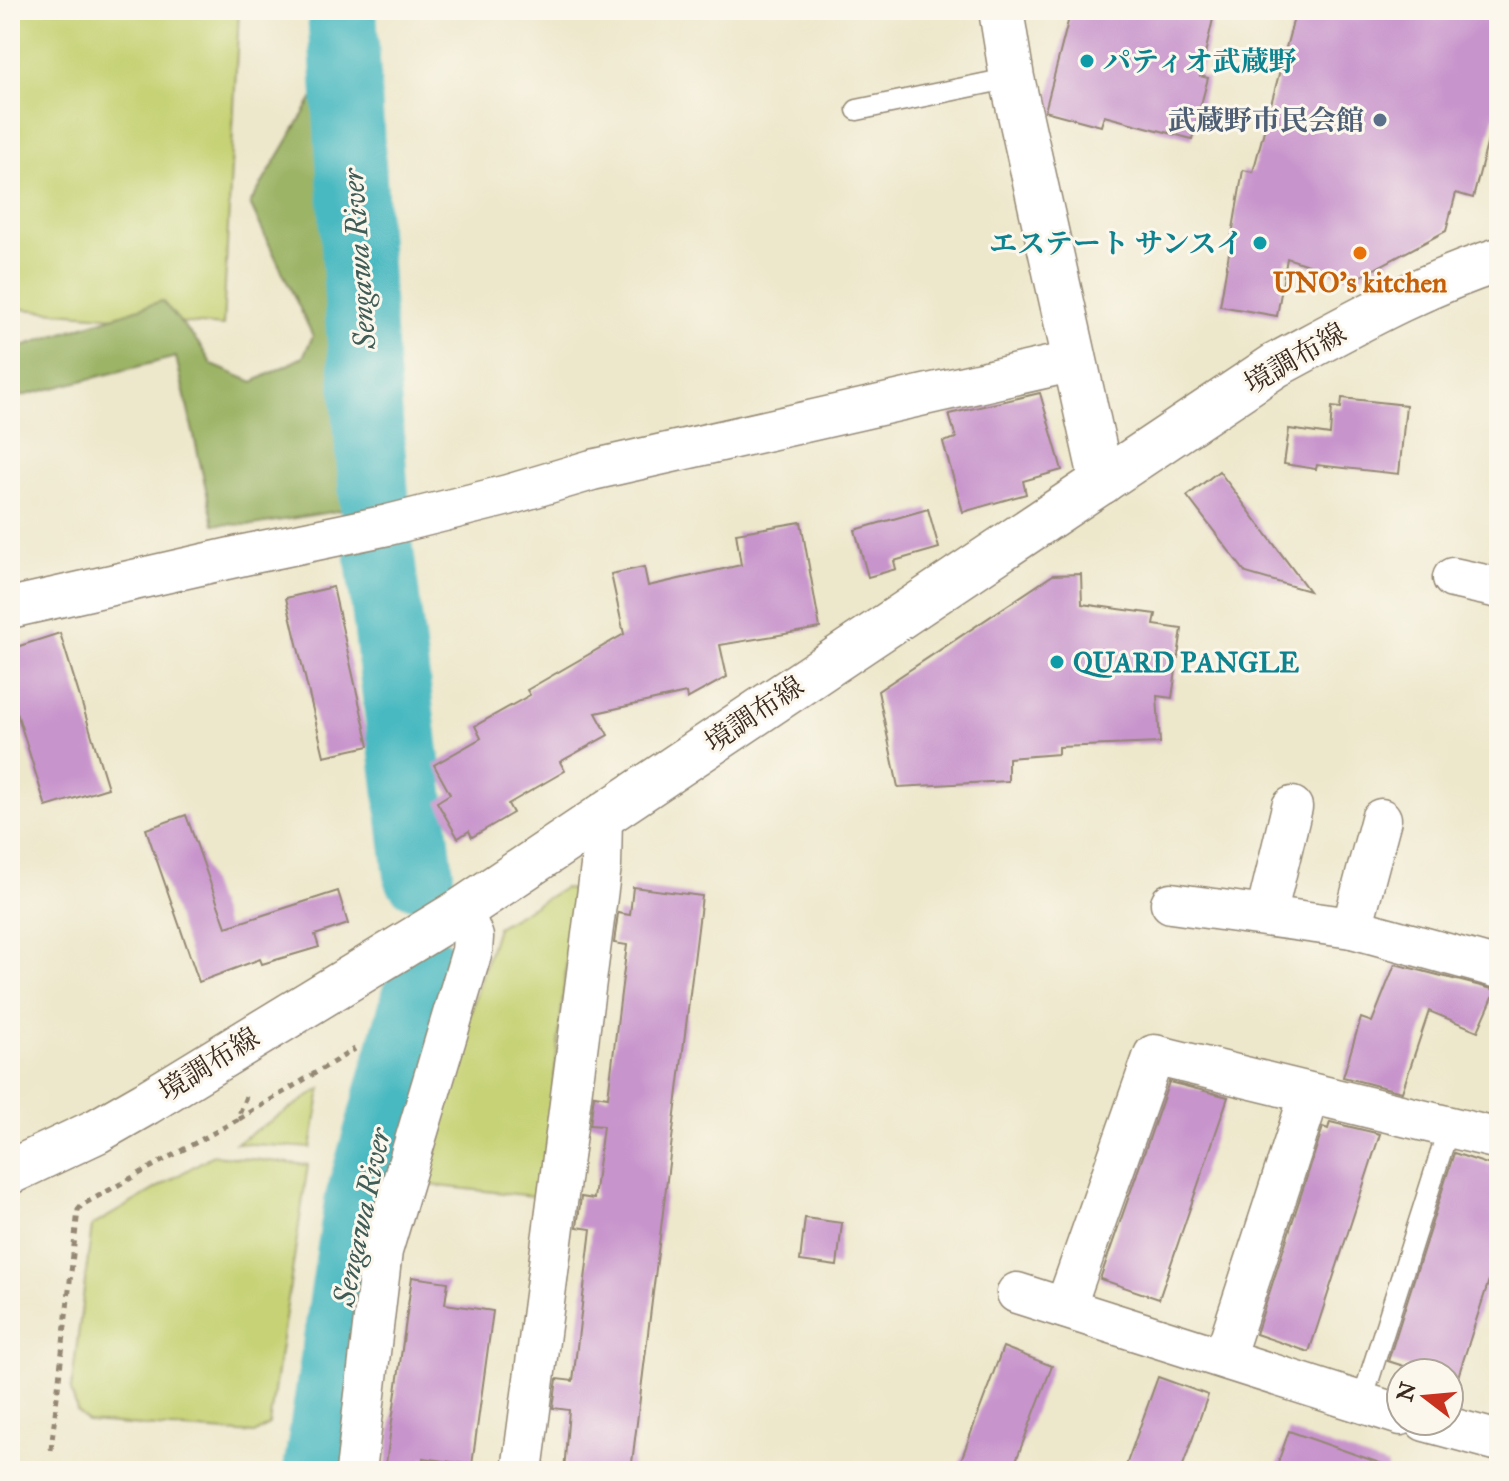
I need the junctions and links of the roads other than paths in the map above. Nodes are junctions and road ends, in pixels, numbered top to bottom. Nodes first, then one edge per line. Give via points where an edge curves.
1 (1001, 10) edge
2 (1012, 78) junction
3 (857, 110) dead end
4 (1499, 260) edge
5 (1075, 361) junction
6 (1102, 482) junction
7 (1453, 578) dead end
8 (1499, 588) edge
9 (10, 608) edge
10 (1292, 807) dead end
11 (602, 816) junction
12 (1381, 819) dead end
13 (1171, 903) dead end
14 (462, 910) junction
15 (1266, 915) junction
16 (1352, 928) junction
17 (1499, 968) edge
18 (1310, 1094) junction
19 (1449, 1127) junction
20 (1499, 1139) edge
21 (10, 1172) edge
22 (1017, 1293) dead end
23 (1065, 1308) junction
24 (1224, 1358) junction
25 (1361, 1404) junction
26 (1385, 1411) edge
27 (1465, 1432) edge
28 (1499, 1441) edge
29 (356, 1471) edge
30 (522, 1471) edge

1 - 2 main road
2 - 3 lane
2 - 5 main road
4 - 6 main road, 境調布線 via 1382,308 1276,365
5 - 6 main road
5 - 9 street via 592,470 388,525
6 - 11 main road, 境調布線
7 - 8 street
10 - 15 street
11 - 14 main road, 境調布線
11 - 30 street via 601,866
12 - 16 street
13 - 15 street
14 - 21 main road, 境調布線 via 146,1103
14 - 29 street via 473,937 472,951 382,1251
15 - 16 street
16 - 17 street
18 - 19 street
18 - 23 street via 1154,1055
18 - 24 street
19 - 20 street
19 - 25 lane
22 - 23 street
23 - 24 street
24 - 25 street
25 - 26 street
27 - 28 street

